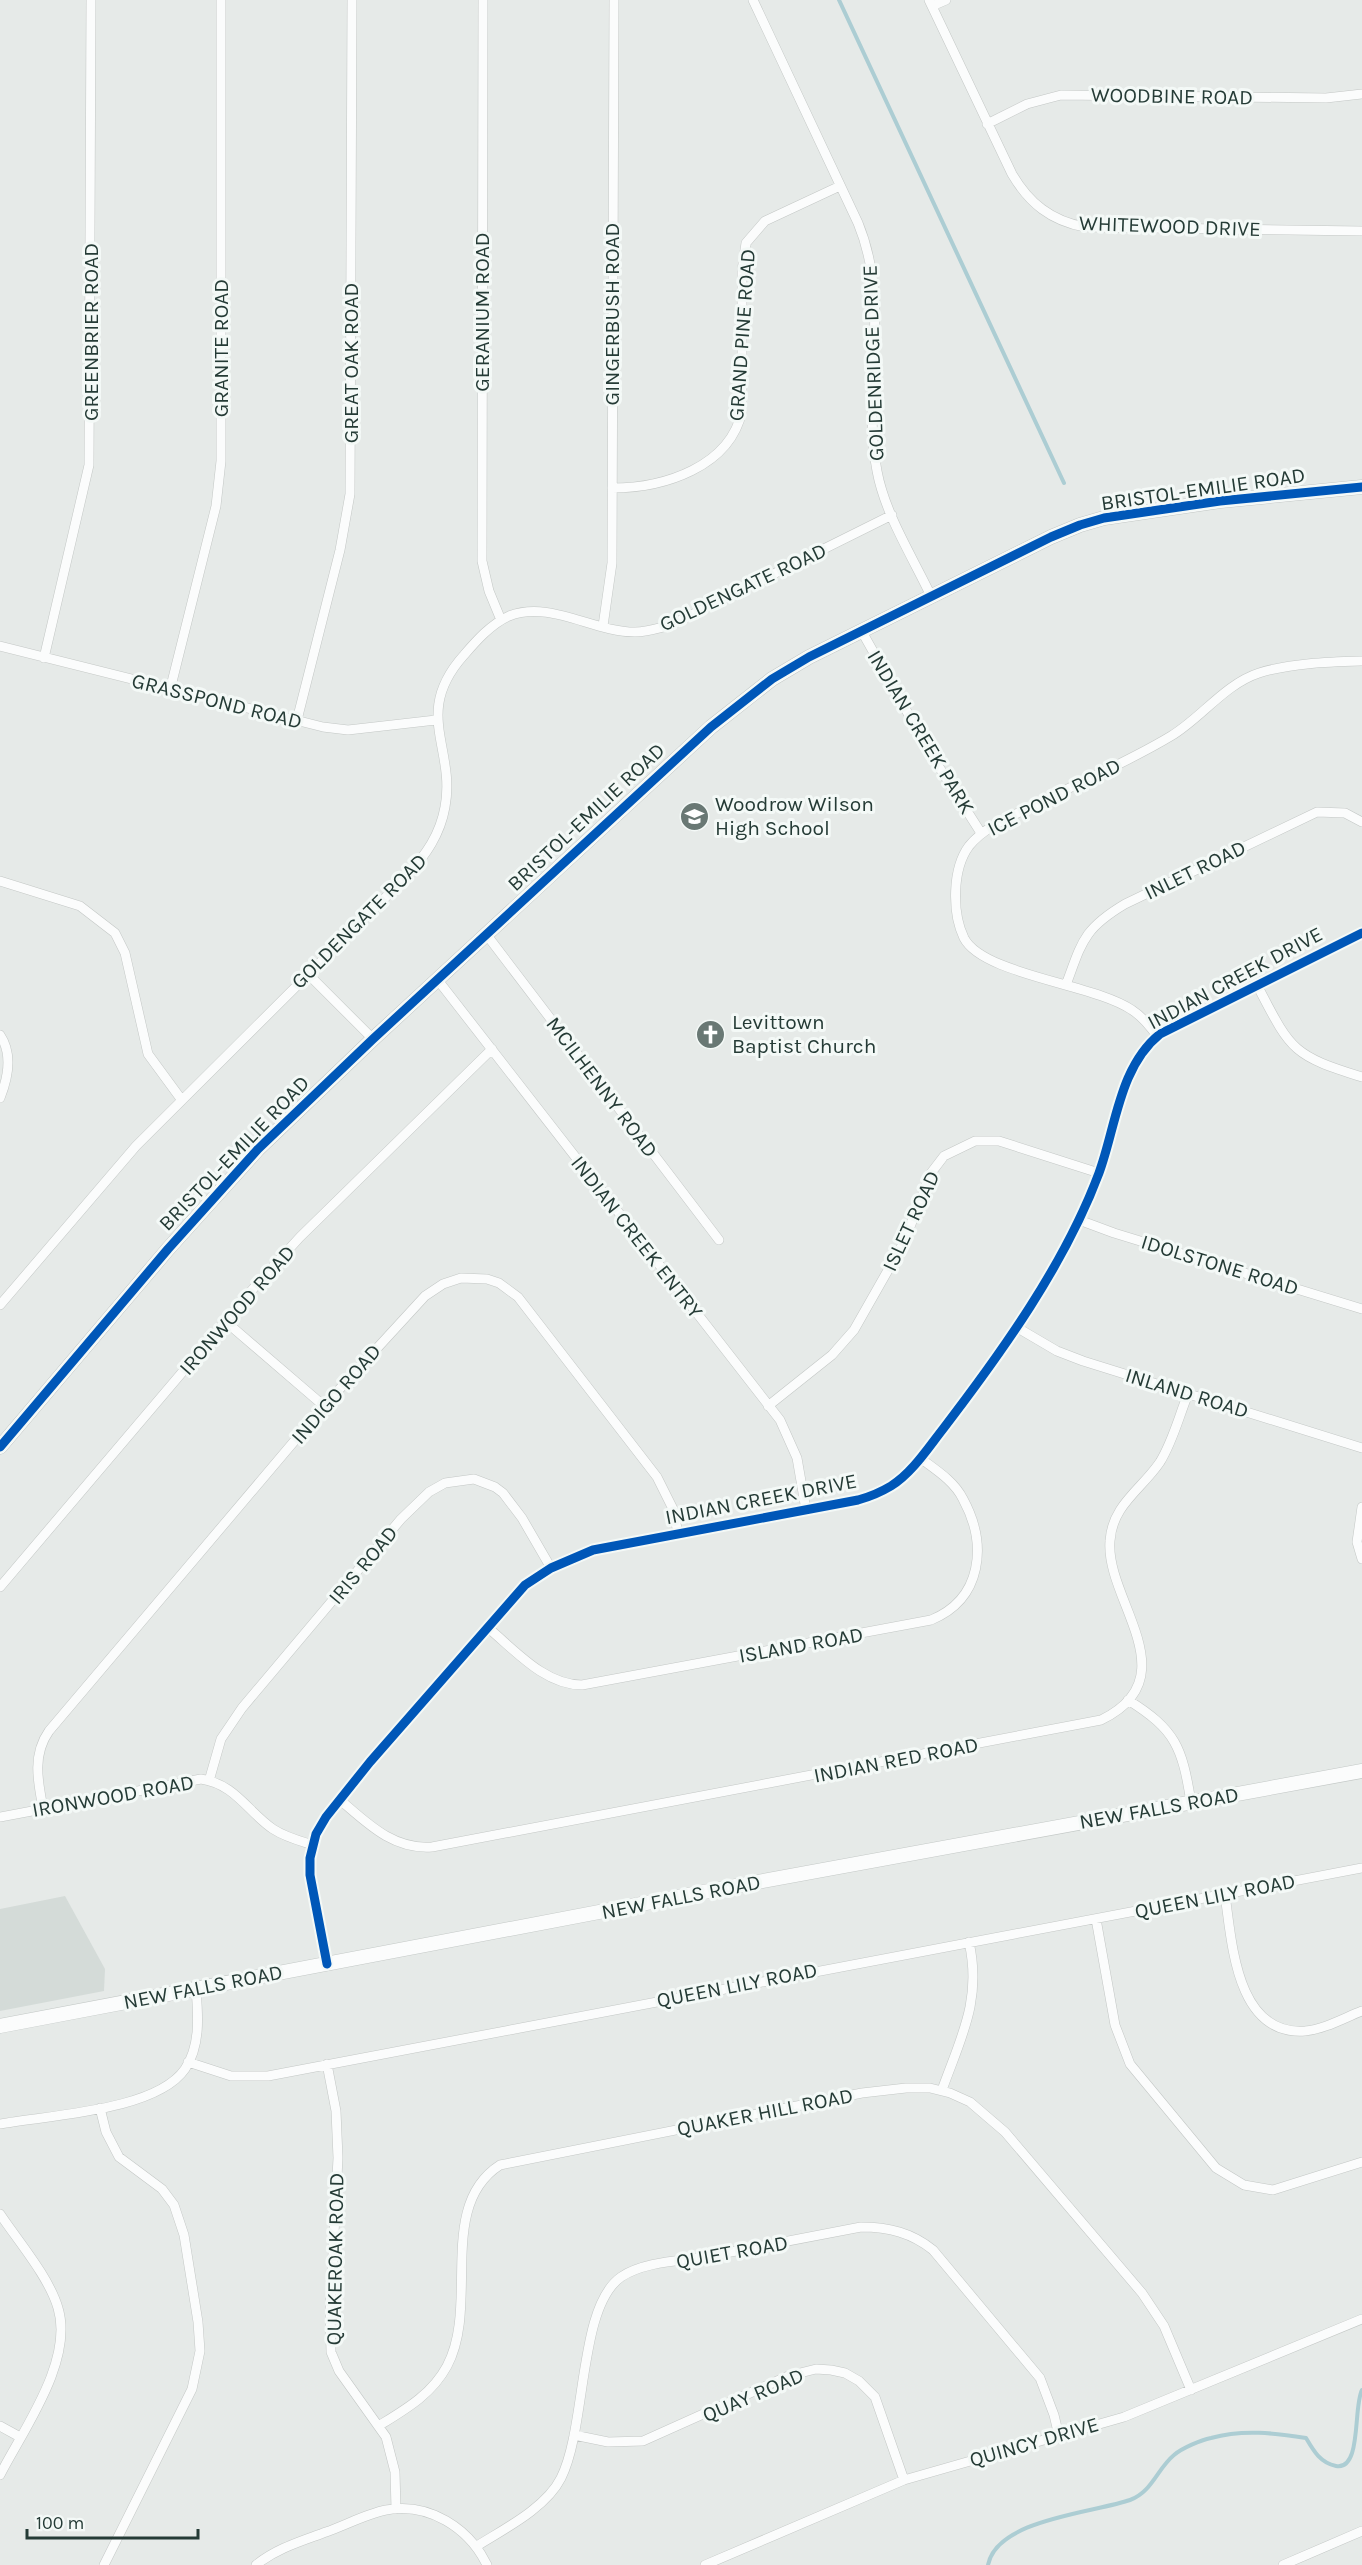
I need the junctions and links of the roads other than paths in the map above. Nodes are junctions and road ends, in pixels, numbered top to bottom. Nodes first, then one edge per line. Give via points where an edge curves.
1 (91, 0) edge
2 (221, 0) edge
3 (352, 0) edge
4 (483, 0) edge
5 (614, 0) edge
6 (753, 0) edge
7 (946, 0) edge
8 (930, 3) edge
9 (1362, 94) edge
10 (987, 124) junction
11 (840, 186) junction
12 (1362, 231) edge
13 (1362, 487) edge
14 (612, 488) junction
15 (892, 515) junction
16 (932, 596) junction
17 (501, 620) junction
18 (603, 626) junction
19 (861, 630) junction
20 (0, 646) edge
21 (44, 658) junction
22 (1362, 661) edge
23 (170, 690) junction
24 (297, 720) junction
25 (436, 720) junction
26 (1362, 822) edge
27 (981, 833) junction
28 (0, 881) edge
29 (1362, 933) edge
30 (486, 934) junction
31 (308, 974) junction
32 (437, 979) junction
33 (1066, 985) junction
34 (1257, 985) junction
35 (0, 1035) edge
36 (1157, 1036) junction
37 (373, 1039) junction
38 (492, 1049) junction
39 (1362, 1077) edge
40 (0, 1098) edge
41 (181, 1099) junction
42 (1099, 1173) junction
43 (1079, 1220) junction
44 (719, 1240) dead end
45 (0, 1305) edge
46 (1362, 1309) edge
47 (225, 1321) junction
48 (1016, 1327) junction
49 (1188, 1394) junction
50 (324, 1406) junction
51 (768, 1406) junction
52 (0, 1447) edge
53 (1362, 1448) edge
54 (920, 1458) junction
55 (1362, 1507) edge
56 (806, 1510) junction
57 (678, 1533) junction
58 (1362, 1559) edge
59 (550, 1568) junction
60 (0, 1587) edge
61 (487, 1627) junction
62 (1128, 1700) junction
63 (1362, 1771) edge
64 (209, 1781) junction
65 (339, 1799) junction
66 (1191, 1802) junction
67 (43, 1808) junction
68 (0, 1817) edge
69 (313, 1845) junction
70 (1362, 1868) edge
71 (1225, 1894) junction
72 (1096, 1919) junction
73 (969, 1942) junction
74 (327, 1964) junction
75 (196, 1988) junction
76 (1362, 2011) edge
77 (0, 2026) edge
78 (188, 2062) junction
79 (327, 2064) junction
80 (942, 2090) junction
81 (100, 2108) junction
82 (0, 2124) edge
83 (1362, 2162) edge
84 (0, 2214) edge
85 (1362, 2319) edge
86 (1191, 2390) junction
87 (380, 2425) junction
88 (0, 2426) edge
89 (574, 2435) junction
90 (20, 2436) junction
91 (1059, 2436) junction
92 (0, 2475) edge
93 (904, 2480) junction
94 (396, 2509) junction
95 (1362, 2531) edge
96 (477, 2546) junction
97 (105, 2565) edge
98 (256, 2565) edge
99 (487, 2565) edge
100 (705, 2565) edge
101 (1283, 2565) edge

1 - 21 street, GREENBRIER ROAD via 89,465
2 - 23 street, GRANITE ROAD via 221,461 216,506
3 - 24 street, GREAT OAK ROAD via 350,494 340,550
4 - 17 street, GERANIUM ROAD via 482,561
5 - 14 street, GINGERBUSH ROAD
6 - 11 street, GOLDENRIDGE DRIVE
7 - 8 street
8 - 10 street, WHITEWOOD DRIVE
9 - 10 street, WOODBINE ROAD via 1326,98 1061,95 1027,104
10 - 12 street, WHITEWOOD DRIVE via 1027,197 1052,216 1073,225
11 - 14 street, GRAND PINE ROAD via 765,221 746,243 742,271 742,411 729,443 711,459 670,479
11 - 15 street, GOLDENRIDGE DRIVE via 871,259 875,312 874,448 881,488
13 - 16 street, BRISTOL-EMILIE ROAD via 1220,501 1104,518 1051,537
14 - 18 street, GINGERBUSH ROAD via 612,564
15 - 16 street, GOLDENRIDGE DRIVE
15 - 18 street, GOLDENGATE ROAD via 670,625 636,632
16 - 19 street, BRISTOL-EMILIE ROAD
17 - 18 street, GOLDENGATE ROAD via 536,612
17 - 25 street, GOLDENGATE ROAD via 455,666 442,691
19 - 27 street, INDIAN CREEK PARK
19 - 30 street, BRISTOL-EMILIE ROAD via 808,657 741,702
20 - 21 street, GRASSPOND ROAD
21 - 23 street, GRASSPOND ROAD
22 - 27 street, ICE POND ROAD via 1283,668 1247,678 1155,746
23 - 24 street, GRASSPOND ROAD
24 - 25 street, GRASSPOND ROAD via 348,730
25 - 31 street, GOLDENGATE ROAD via 446,797 436,838 408,874
26 - 33 street, INLET ROAD via 1345,813 1317,812 1125,904 1104,916 1086,936
27 - 33 street, ICE POND ROAD via 957,872 958,921 964,939 986,957
28 - 41 street via 80,906 115,933 125,953 148,1054
29 - 34 street, INDIAN CREEK DRIVE
30 - 32 street, BRISTOL-EMILIE ROAD
30 - 44 street, MCILHENNY ROAD
31 - 37 street
31 - 41 street, GOLDENGATE ROAD
32 - 37 street, BRISTOL-EMILIE ROAD
32 - 38 street, INDIAN CREEK ENTRY
33 - 36 street, ICE POND ROAD via 1125,1006
34 - 36 street, INDIAN CREEK DRIVE
34 - 39 street via 1280,1029 1296,1049 1317,1062
35 - 40 street via 9,1062
36 - 42 street, INDIAN CREEK DRIVE via 1135,1062
37 - 52 street, BRISTOL-EMILIE ROAD via 226,1182
38 - 47 street, IRONWOOD ROAD via 300,1237
38 - 51 street, INDIAN CREEK ENTRY
41 - 45 street, GOLDENGATE ROAD via 110,1174
42 - 43 street, INDIAN CREEK DRIVE
42 - 51 street, ISLET ROAD via 999,1142 975,1141 944,1156 931,1173 904,1242 854,1330 832,1355
43 - 46 street, IDOLSTONE ROAD
43 - 48 street, INDIAN CREEK DRIVE
47 - 50 street
47 - 60 street, IRONWOOD ROAD
48 - 49 street, INLAND ROAD via 1057,1351
48 - 54 street, INDIAN CREEK DRIVE
49 - 53 street, INLAND ROAD
49 - 62 street, INDIAN RED ROAD via 1167,1450 1121,1507 1110,1540 1111,1566 1141,1646 1140,1676
50 - 57 street, INDIGO ROAD via 433,1289 461,1278 499,1283 534,1316 657,1477 673,1509
50 - 67 street, INDIGO ROAD via 44,1738 37,1762
51 - 56 street, INDIAN CREEK ENTRY via 792,1441
54 - 56 street, INDIAN CREEK DRIVE via 892,1486 875,1494
54 - 61 street, ISLAND ROAD via 944,1476 964,1500 977,1556 975,1575 960,1602 931,1620 582,1685 543,1674
55 - 58 street via 1357,1542
56 - 57 street, INDIAN CREEK DRIVE
57 - 59 street, INDIAN CREEK DRIVE via 592,1550
59 - 61 street, INDIAN CREEK DRIVE via 517,1592
59 - 64 street, IRIS ROAD via 512,1503 495,1486 474,1479 438,1486 401,1519 242,1708 220,1739
61 - 65 street, INDIAN CREEK DRIVE
62 - 65 street, INDIAN RED ROAD via 1112,1715 1085,1725 432,1847 408,1846 385,1836
62 - 66 street via 1169,1730 1185,1767
63 - 66 street, NEW FALLS ROAD
64 - 67 street, IRONWOOD ROAD via 192,1780
64 - 69 street, IRONWOOD ROAD via 232,1790 273,1828
65 - 69 street, INDIAN CREEK DRIVE
66 - 74 street, NEW FALLS ROAD
67 - 68 street, IRONWOOD ROAD
69 - 74 street, INDIAN CREEK DRIVE via 310,1875
70 - 71 street, QUEEN LILY ROAD
71 - 72 street, QUEEN LILY ROAD
71 - 76 street via 1242,1988 1262,2016 1285,2027 1307,2031
72 - 73 street, QUEEN LILY ROAD
72 - 83 street via 1115,2025 1130,2064 1216,2168 1244,2185 1273,2190
73 - 79 street, QUEEN LILY ROAD
73 - 80 street via 974,1994
74 - 75 street, NEW FALLS ROAD
75 - 77 street, NEW FALLS ROAD
75 - 78 street via 197,2035
78 - 79 street, QUEEN LILY ROAD via 250,2078
78 - 81 street via 164,2088 147,2097
79 - 87 street, QUAKEROAK ROAD via 336,2111 338,2158 330,2310 332,2352 348,2386
80 - 86 street, QUAKER HILL ROAD via 970,2102 1005,2132 1142,2293 1164,2326
80 - 87 street, QUAKER HILL ROAD via 906,2088 862,2093 500,2165 475,2189 467,2210 461,2317 447,2366 423,2396
81 - 82 street
81 - 97 street via 106,2132 120,2157 162,2189 174,2205 184,2235 200,2351 192,2389
84 - 90 street via 56,2300 61,2322 55,2368
85 - 86 street, QUINCY DRIVE
86 - 91 street, QUINCY DRIVE via 1124,2417
87 - 94 street, QUAKEROAK ROAD via 391,2453
88 - 90 street
89 - 91 street, QUIET ROAD via 597,2308 620,2278 654,2266 871,2227 894,2229 921,2240 956,2275 1040,2378
89 - 93 street, QUAY ROAD via 608,2442 643,2441 788,2376 808,2370 831,2370 859,2381 875,2397
89 - 96 street, QUIET ROAD via 556,2486 532,2509
90 - 92 street
91 - 93 street, QUINCY DRIVE
93 - 100 street, QUINCY DRIVE
94 - 96 street via 437,2516
94 - 98 street via 358,2519 276,2551
95 - 101 street
96 - 99 street

